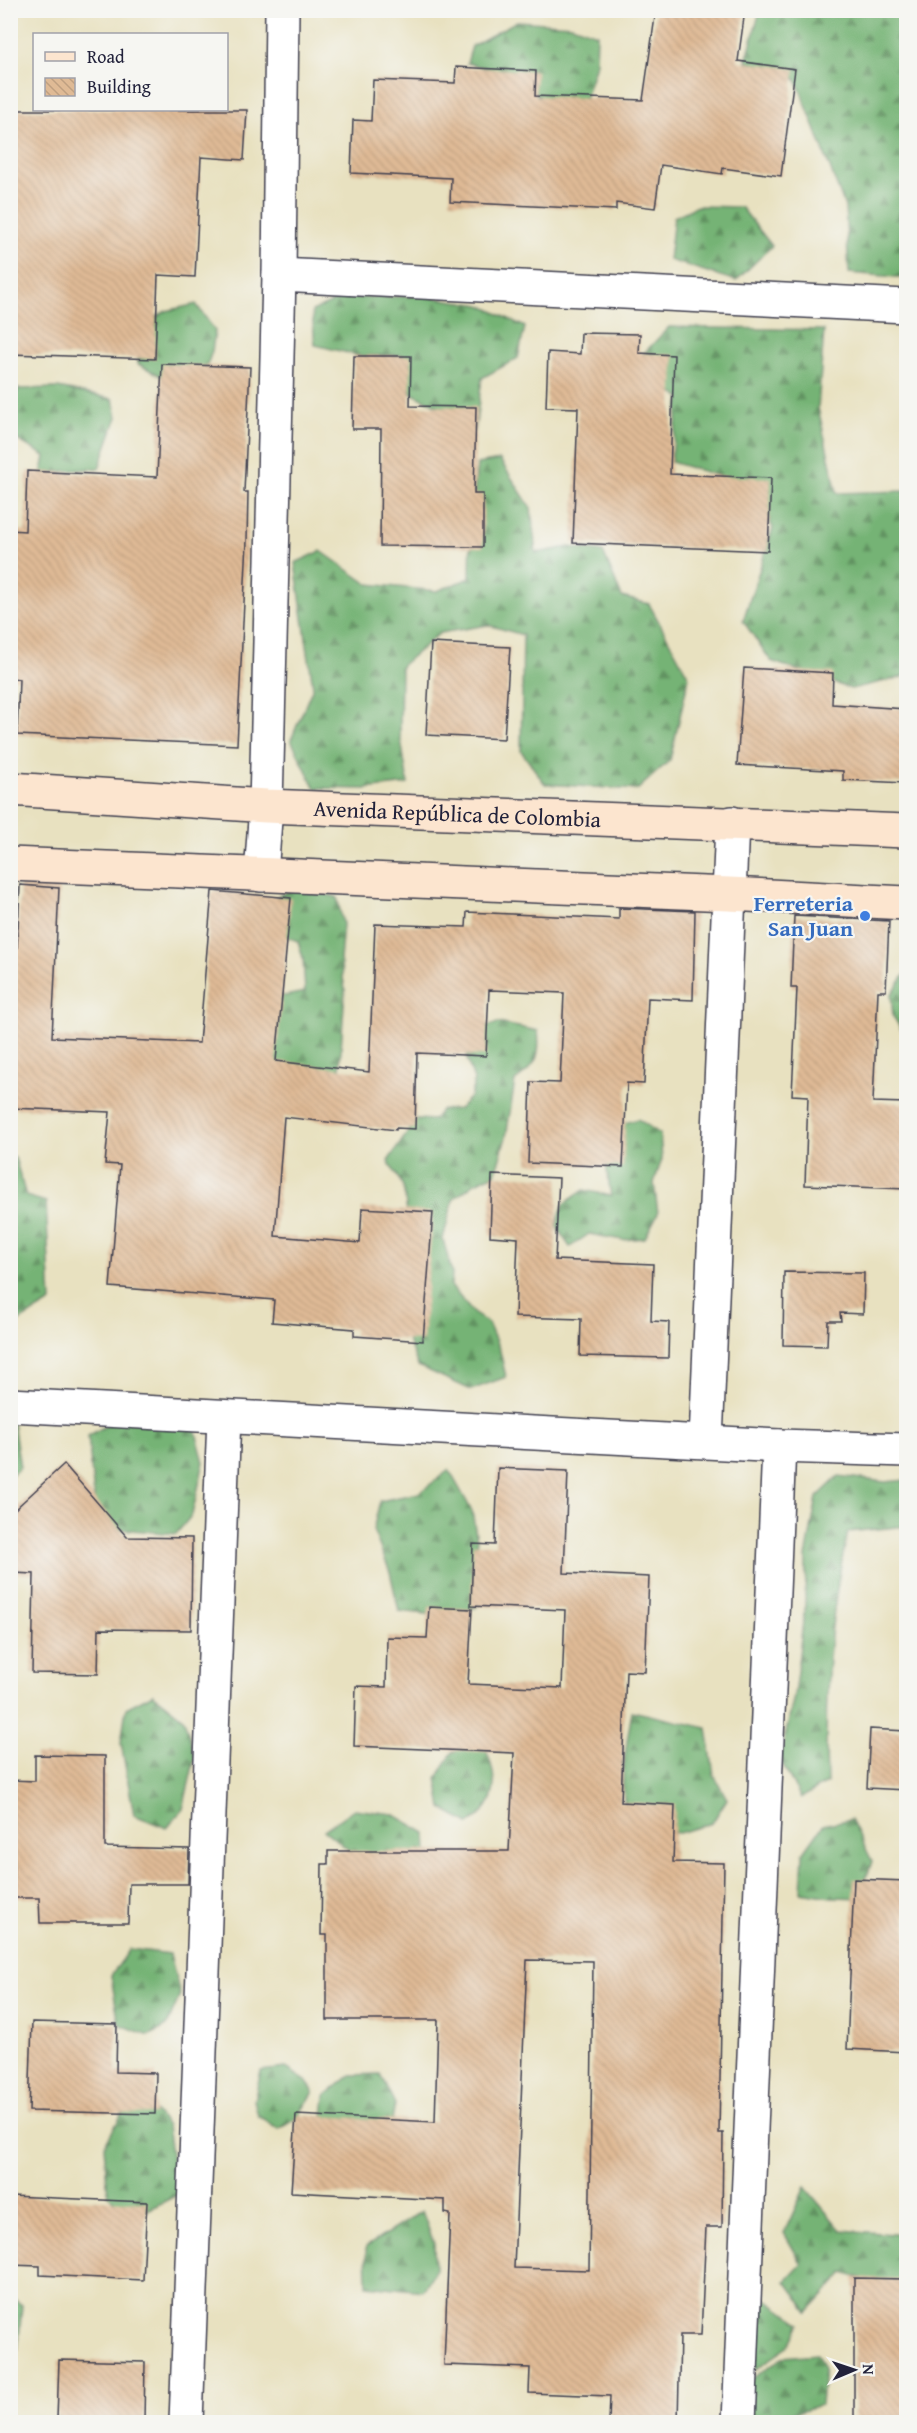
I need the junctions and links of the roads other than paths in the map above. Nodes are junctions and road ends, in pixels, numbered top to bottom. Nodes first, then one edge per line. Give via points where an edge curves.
1 (282, 10) edge
2 (279, 276) junction
3 (906, 306) edge
4 (10, 789) edge
5 (266, 806) junction
6 (732, 824) junction
7 (906, 831) edge
8 (10, 864) edge
9 (261, 875) junction
10 (729, 894) junction
11 (906, 903) edge
12 (10, 1405) edge
13 (224, 1417) junction
14 (706, 1441) junction
15 (779, 1446) junction
16 (906, 1450) edge
17 (186, 2422) edge
18 (739, 2422) edge

1 - 2 street
2 - 3 street
2 - 5 street
4 - 5 street, Avenida República de Colombia
5 - 6 street, Avenida República de Colombia
5 - 9 street
6 - 7 street, Avenida República de Colombia
6 - 10 street
8 - 9 street
9 - 10 street
10 - 11 street
10 - 14 street
12 - 13 street
13 - 14 street
13 - 17 street
14 - 15 street
15 - 16 street
15 - 18 street

